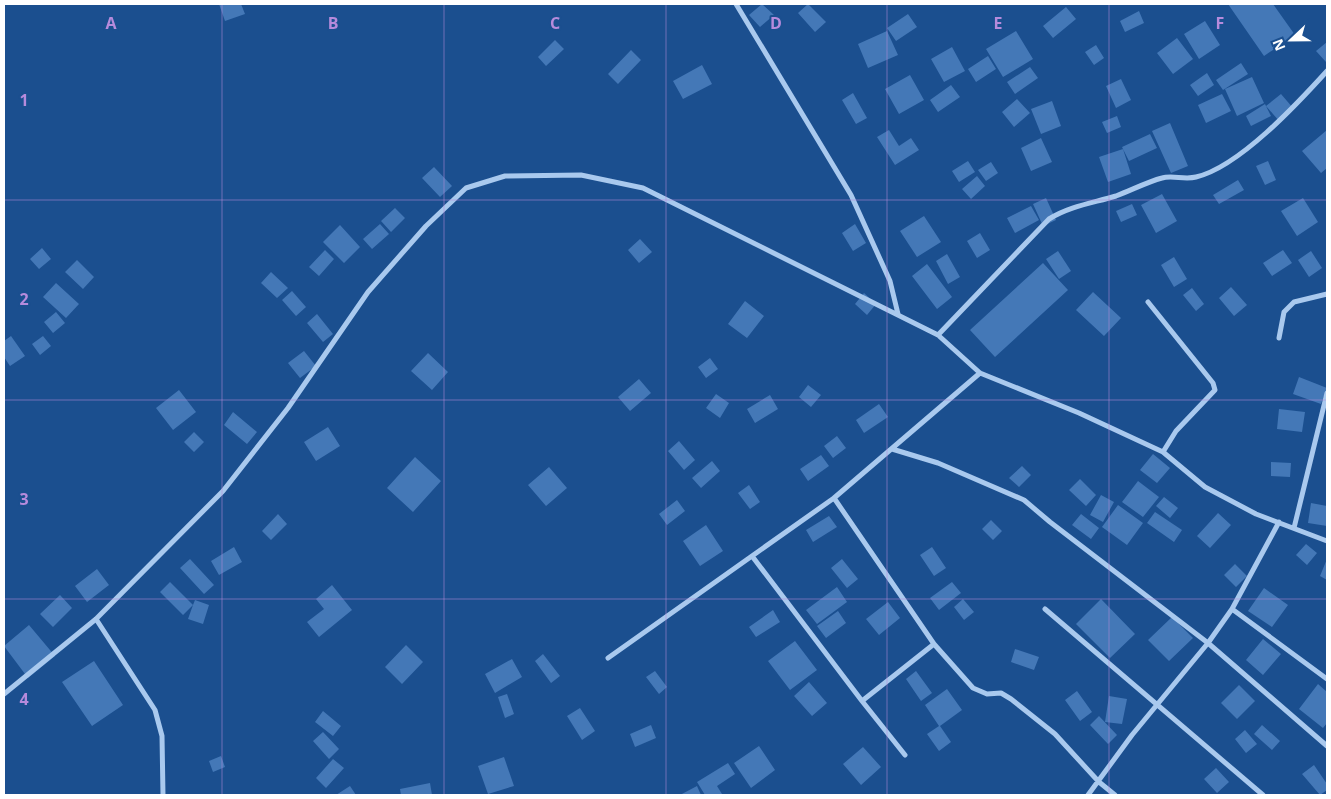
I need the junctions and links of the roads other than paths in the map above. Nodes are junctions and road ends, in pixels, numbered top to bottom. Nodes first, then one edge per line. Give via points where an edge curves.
1 (736, 4) edge
2 (1327, 71) edge
3 (1327, 294) edge
4 (1148, 302) dead end
5 (898, 314) junction
6 (938, 335) junction
7 (1279, 338) dead end
8 (980, 372) junction
9 (1327, 393) edge
10 (892, 449) junction
11 (1163, 452) junction
12 (834, 498) junction
13 (1280, 522) junction
14 (1294, 528) junction
15 (1327, 540) edge
16 (752, 556) junction
17 (1045, 609) dead end
18 (1232, 609) junction
19 (96, 619) junction
20 (1208, 643) junction
21 (934, 644) junction
22 (608, 658) dead end
23 (1327, 679) edge
24 (4, 694) edge
25 (862, 701) junction
26 (1158, 706) junction
27 (1327, 746) edge
28 (905, 755) dead end
29 (1099, 782) junction
30 (163, 795) edge
31 (1088, 795) edge
32 (1115, 795) edge
33 (1263, 795) edge

1 - 5 street via 851,195 890,281
2 - 6 street via 1268,130 1212,171 1196,178 1164,177 1116,196 1064,210 1049,219
3 - 7 street via 1294,302 1284,312
4 - 11 street via 1213,383 1215,390 1176,431
5 - 6 street
5 - 19 street via 643,188 581,175 505,176 466,188 426,226 368,292 288,408 223,491
6 - 8 street
8 - 10 street
8 - 11 street
9 - 14 street
10 - 12 street
10 - 20 street via 938,463 1024,500
11 - 13 street via 1206,487 1256,514
12 - 16 street
12 - 21 street
13 - 14 street
13 - 18 street
14 - 15 street
16 - 22 street
16 - 25 street
17 - 26 street
18 - 20 street
18 - 23 street
19 - 24 street
19 - 30 street via 155,710 162,736
20 - 26 street
20 - 27 street
21 - 25 street
21 - 29 street via 973,688 987,694 1006,696 1055,734
25 - 28 street
26 - 29 street via 1132,735
26 - 33 street
29 - 31 street
29 - 32 street

